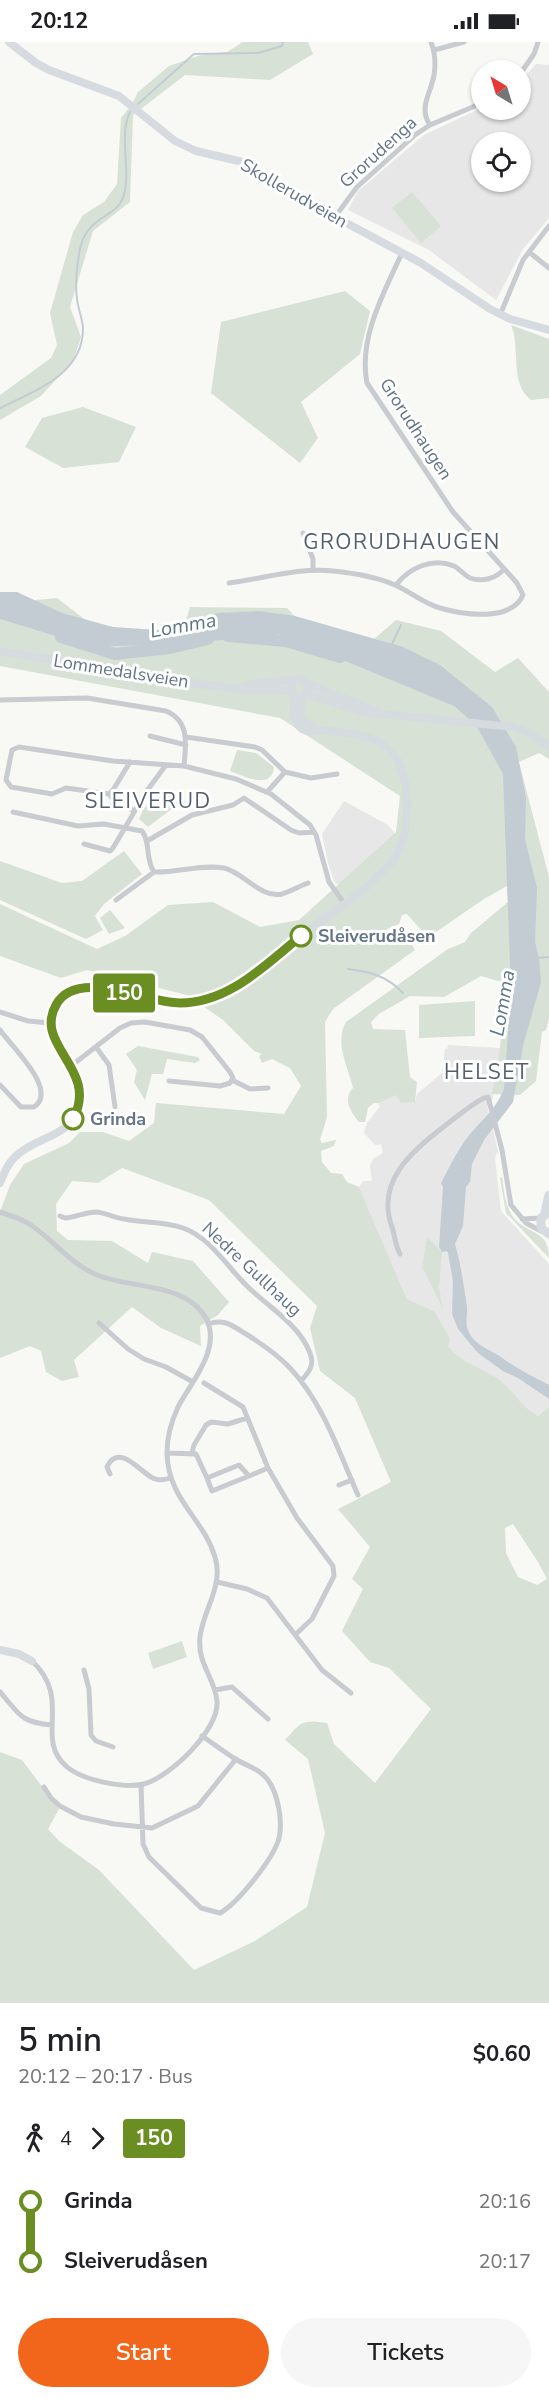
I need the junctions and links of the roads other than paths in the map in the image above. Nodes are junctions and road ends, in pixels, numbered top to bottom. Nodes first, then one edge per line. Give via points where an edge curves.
1 (9, 42) edge
2 (431, 42) edge
3 (464, 42) edge
4 (538, 42) edge
5 (434, 50) junction
6 (530, 60) edge
7 (471, 108) edge
8 (430, 125) junction
9 (335, 217) junction
10 (549, 226) edge
11 (529, 252) junction
12 (402, 253) junction
13 (549, 268) edge
14 (500, 315) junction
15 (549, 330) edge
16 (303, 533) dead end
17 (504, 569) junction
18 (314, 570) junction
19 (229, 583) dead end
20 (396, 585) junction
21 (0, 651) edge
22 (294, 681) junction
23 (307, 684) junction
24 (242, 688) junction
25 (298, 694) junction
26 (0, 700) edge
27 (380, 713) junction
28 (150, 736) dead end
29 (186, 737) junction
30 (186, 745) junction
31 (549, 746) edge
32 (130, 762) junction
33 (166, 765) junction
34 (183, 766) junction
35 (285, 772) junction
36 (337, 774) dead end
37 (267, 792) junction
38 (109, 794) junction
39 (135, 811) junction
40 (13, 812) dead end
41 (124, 829) junction
42 (314, 832) junction
43 (147, 841) junction
44 (84, 844) dead end
45 (154, 872) junction
46 (308, 883) dead end
47 (116, 900) dead end
48 (344, 903) junction
49 (0, 1012) edge
50 (50, 1023) junction
51 (0, 1030) edge
52 (96, 1047) junction
53 (71, 1066) junction
54 (232, 1080) junction
55 (169, 1081) dead end
56 (0, 1085) edge
57 (268, 1088) dead end
58 (114, 1107) dead end
59 (0, 1183) edge
60 (549, 1195) edge
61 (0, 1212) edge
62 (545, 1214) edge
63 (60, 1216) dead end
64 (522, 1219) junction
65 (548, 1235) edge
66 (400, 1254) dead end
67 (99, 1323) dead end
68 (208, 1324) junction
69 (301, 1381) junction
70 (193, 1382) junction
71 (204, 1383) dead end
72 (247, 1418) junction
73 (167, 1453) junction
74 (192, 1453) junction
75 (268, 1468) junction
76 (110, 1474) dead end
77 (249, 1476) junction
78 (171, 1478) junction
79 (207, 1478) junction
80 (351, 1480) junction
81 (339, 1485) dead end
82 (358, 1495) dead end
83 (217, 1582) junction
84 (296, 1634) junction
85 (0, 1650) edge
86 (32, 1661) joint
87 (84, 1670) dead end
88 (215, 1690) junction
89 (0, 1692) edge
90 (351, 1693) dead end
91 (268, 1719) dead end
92 (52, 1725) junction
93 (202, 1736) junction
94 (113, 1747) dead end
95 (236, 1759) junction
96 (141, 1785) junction
97 (44, 1787) dead end
98 (142, 1828) junction

1 - 9 street, Skollerudveien via 49,70 119,96 175,141 196,151 247,163
2 - 5 street
3 - 5 street
4 - 6 street
5 - 8 street via 434,75 424,109
7 - 8 street, Grorudenga
8 - 9 street, Grorudenga via 366,178
9 - 12 street, Skollerudveien
10 - 11 street
11 - 13 street
11 - 14 street via 516,273
12 - 14 street, Skollerudveien
12 - 17 street, Grorudhaugen via 372,324 364,358 367,383 453,512
14 - 15 street, Skollerudveien
16 - 18 street
17 - 20 street via 487,580 469,578 455,566 416,566
17 - 20 street, Grorudhaugen via 523,595 510,610 494,614 440,608
18 - 19 street, Grorudhaugen
18 - 20 street, Grorudhaugen
21 - 24 street, Lommedalsveien
22 - 23 street, Lommedalsveien
22 - 24 street, Lommedalsveien
22 - 25 street via 290,687
23 - 25 street
23 - 27 street, Lommedalsveien
24 - 25 street, Lommedalsveien
25 - 27 street, Lommedalsveien via 362,712
25 - 48 street via 292,709 296,723 309,731 374,739 393,754 405,786 405,827 397,854 382,872
26 - 29 street via 79,698 166,711 178,718
27 - 31 street, Lommedalsveien via 517,729
28 - 30 street
29 - 30 street
29 - 35 street via 255,747
30 - 34 street
32 - 33 street
32 - 38 street
32 - 38 street via 19,747 12,750 6,774 11,787 52,794 66,788
33 - 34 street
33 - 39 street
34 - 37 street via 236,779
35 - 36 street via 311,778
35 - 37 street
37 - 42 street via 300,814
38 - 39 street
39 - 41 street
40 - 41 street via 78,826 104,824
41 - 43 street via 142,831
41 - 44 street via 110,851
42 - 43 street via 291,830 244,798 233,805 192,815
42 - 48 street via 329,882
43 - 45 street
45 - 46 street via 226,868 275,894
45 - 47 street
48 - 50 street via 229,992 202,1001 178,1003 74,988 61,997
49 - 50 street
50 - 53 street
51 - 56 street via 36,1077 41,1099 34,1107 21,1107
52 - 53 street
52 - 54 street via 120,1028 138,1022 190,1030 202,1037
52 - 58 street via 111,1072
53 - 59 street via 80,1094 72,1121 57,1135 17,1155
54 - 55 street via 220,1086
54 - 57 street via 250,1089
60 - 62 main road
61 - 68 street via 26,1222 97,1275 184,1297 200,1310
62 - 64 street
62 - 65 main road via 541,1228
63 - 69 street, Nedre Gullhaug via 99,1212 159,1222 200,1237 290,1325 306,1346 312,1364
64 - 65 street
64 - 66 street via 509,1195 488,1097 430,1136 403,1163 387,1205 387,1218
67 - 70 street via 128,1349
68 - 69 street via 219,1321 231,1325 275,1354
68 - 70 street via 208,1352
69 - 80 street via 320,1411
70 - 73 street via 170,1427
71 - 72 street via 241,1405
72 - 74 street via 206,1425
72 - 75 street
73 - 74 street
73 - 78 street
74 - 79 street via 199,1457
75 - 77 street
75 - 84 street via 334,1570 312,1619
76 - 78 street via 109,1463 121,1458 137,1464 157,1480
77 - 79 street via 239,1465
77 - 79 street via 212,1491
78 - 83 street via 211,1547
80 - 81 street
80 - 82 street
83 - 84 street via 262,1595
83 - 88 street via 199,1642 201,1660
84 - 90 street via 322,1670
85 - 86 street
86 - 92 street via 50,1686 54,1701
87 - 94 street via 91,1735
88 - 91 street via 232,1687
88 - 93 street via 216,1715
89 - 92 street via 32,1723
92 - 96 street via 53,1747 69,1769 114,1784
93 - 95 street
93 - 96 street via 167,1773
95 - 98 street via 198,1806 159,1825
95 - 98 street via 269,1781 280,1823 274,1849 233,1905 220,1913 201,1908 149,1857
96 - 98 street
97 - 98 street via 60,1806 81,1817

